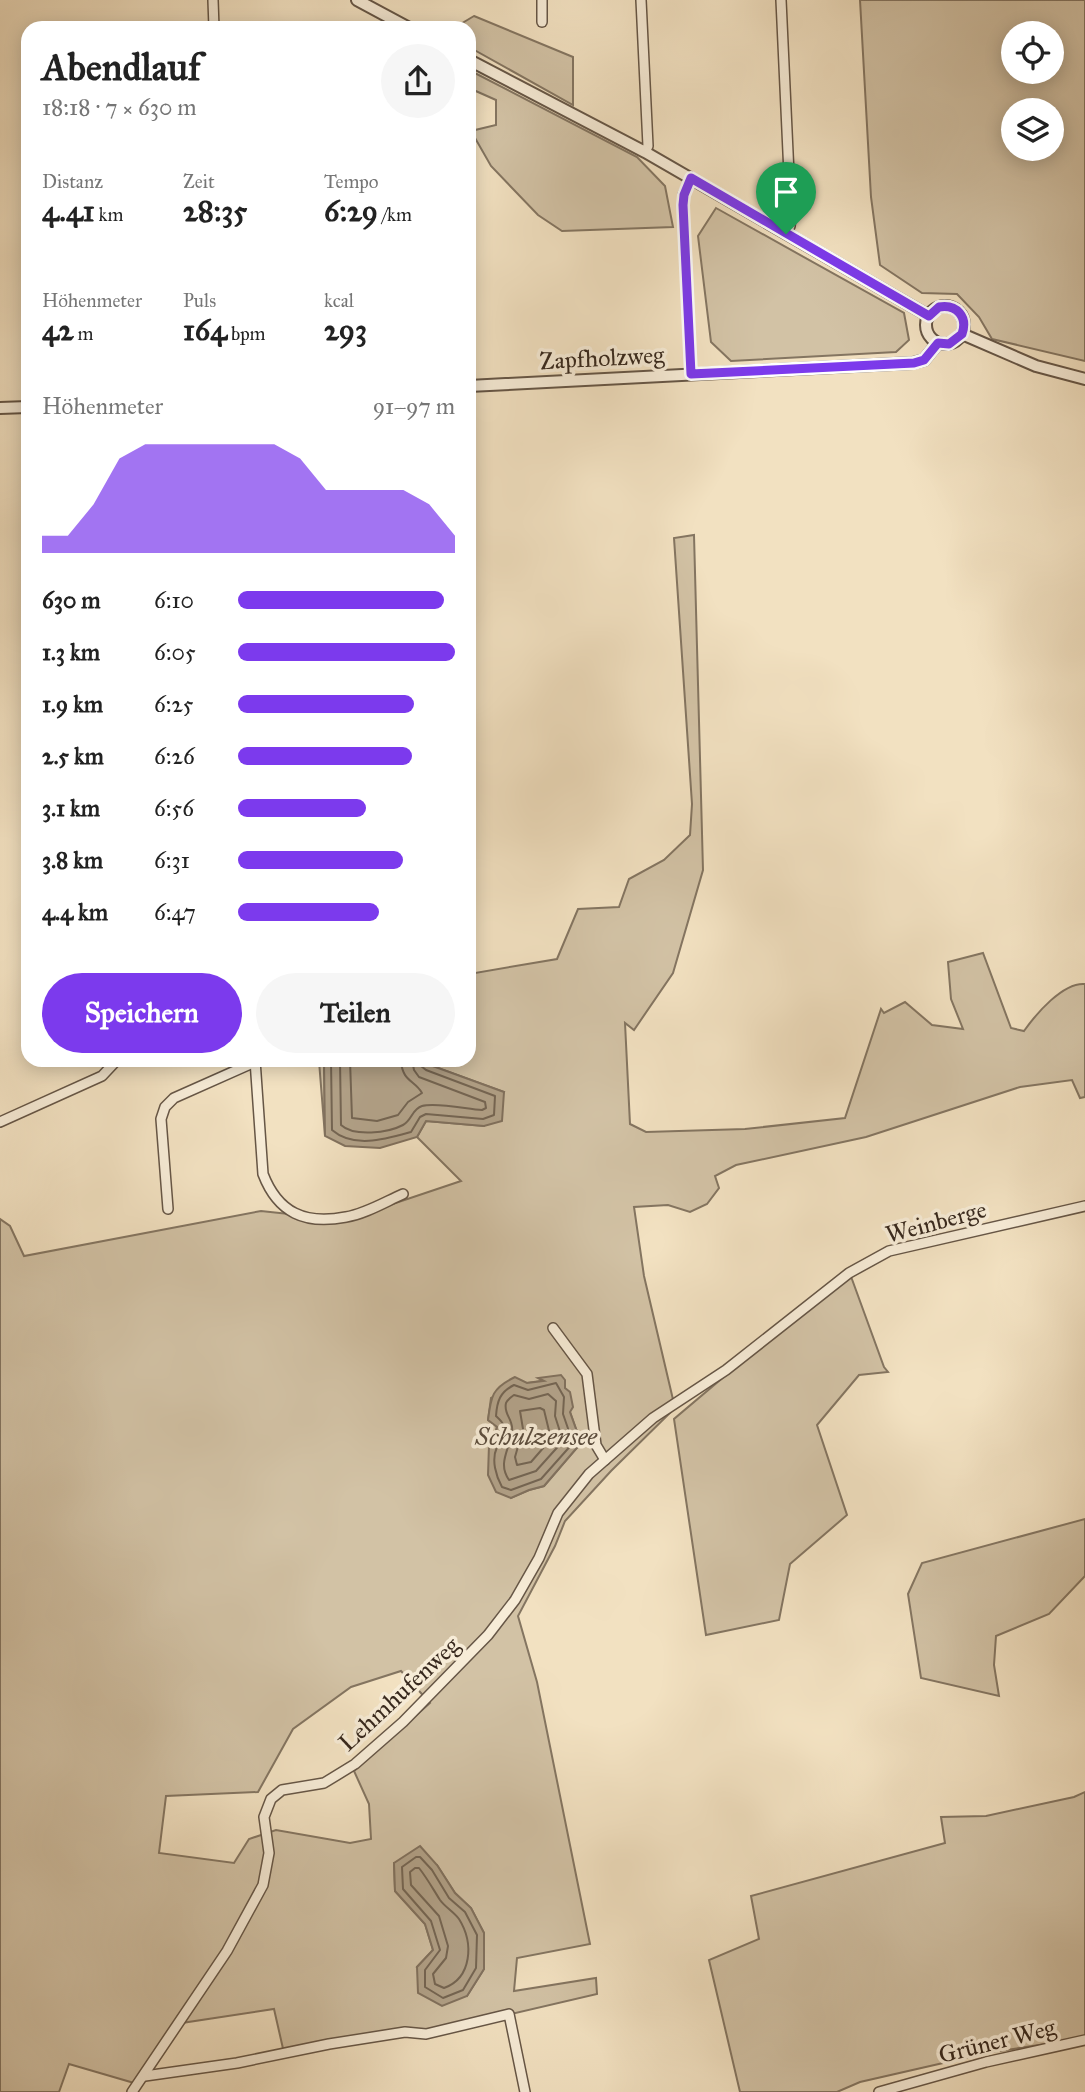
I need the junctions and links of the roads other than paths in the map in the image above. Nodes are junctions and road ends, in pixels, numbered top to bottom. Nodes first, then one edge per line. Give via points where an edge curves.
1 (213, 0) edge
2 (357, 0) edge
3 (542, 0) edge
4 (641, 0) edge
5 (781, 0) edge
6 (214, 21) edge
7 (396, 21) edge
8 (542, 22) dead end
9 (476, 64) edge
10 (645, 152) junction
11 (691, 178) junction
12 (786, 234) junction
13 (929, 316) junction
14 (962, 334) junction
15 (938, 343) junction
16 (691, 374) junction
17 (1085, 379) edge
18 (476, 386) edge
19 (21, 407) edge
20 (0, 408) edge
21 (110, 1067) edge
22 (242, 1067) edge
23 (255, 1067) edge
24 (0, 1122) edge
25 (403, 1194) dead end
26 (1085, 1206) edge
27 (168, 1209) dead end
28 (811, 1304) joint
29 (553, 1328) dead end
30 (605, 1460) junction
31 (1085, 2040) edge
32 (145, 2076) junction
33 (132, 2092) edge
34 (525, 2092) edge
35 (879, 2092) edge

1 - 6 street
2 - 7 street
3 - 8 street
4 - 10 street
5 - 12 street via 791,218
9 - 10 street
10 - 11 street
11 - 12 street
11 - 16 street via 683,205
12 - 13 street
13 - 14 street via 939,307 957,310 964,321
13 - 15 street via 929,334
14 - 15 street via 949,344
14 - 17 street via 1036,366
15 - 16 street, Zapfholzweg via 924,360 914,363
16 - 18 street, Zapfholzweg
19 - 20 street
21 - 24 street via 102,1076
22 - 27 street via 164,1107
23 - 25 street via 263,1174 269,1191 289,1213 321,1219 348,1217
26 - 28 street, Weinberge via 889,1251 849,1273
28 - 30 street, Lehmhufenweg via 726,1370 653,1418
29 - 30 street via 587,1374 596,1445
30 - 32 street, Lehmhufenweg via 558,1513 515,1600 488,1635 355,1764 324,1783 282,1790 271,1799 264,1817 269,1853 262,1885 227,1951
31 - 35 street, Grüner Weg
32 - 33 street, Lehmhufenweg
32 - 34 street via 405,2032 426,2034 509,2014

